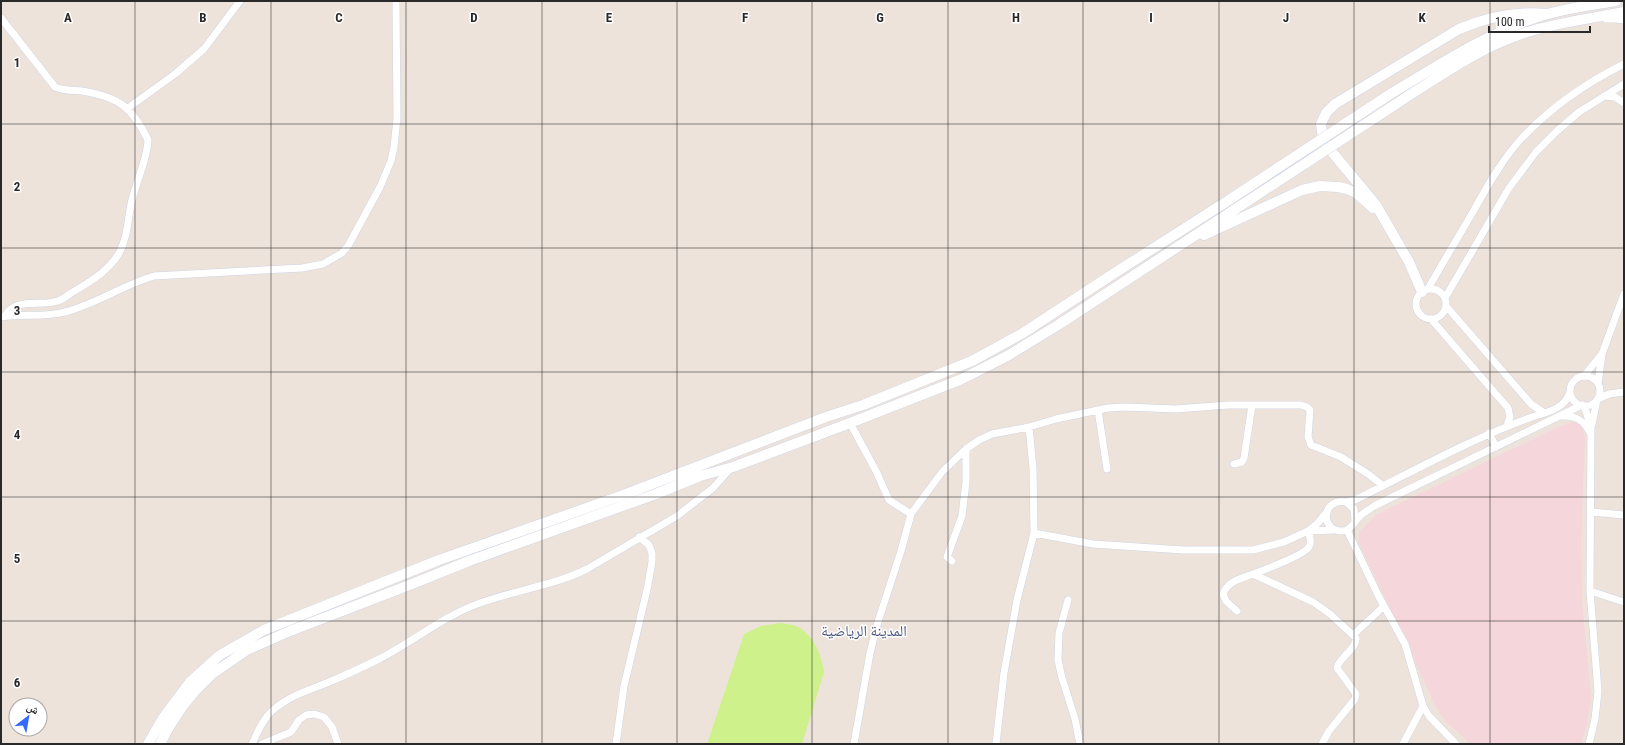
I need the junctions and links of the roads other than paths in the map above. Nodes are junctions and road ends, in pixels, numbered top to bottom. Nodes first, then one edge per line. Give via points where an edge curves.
1 (240, 1) edge
2 (396, 1) edge
3 (1616, 1) edge
4 (1624, 12) edge
5 (1546, 14) junction
6 (1, 18) edge
7 (1590, 18) junction
8 (1624, 20) edge
9 (1624, 64) edge
10 (1624, 84) edge
11 (1603, 96) junction
12 (1624, 103) edge
13 (128, 108) junction
14 (1382, 215) junction
15 (1170, 251) junction
16 (1425, 290) junction
17 (1624, 294) edge
18 (1445, 302) junction
19 (3, 316) edge
20 (1431, 319) junction
21 (1602, 354) junction
22 (1584, 376) junction
23 (1599, 384) junction
24 (1570, 392) junction
25 (1616, 392) junction
26 (1624, 392) edge
27 (1597, 400) junction
28 (1252, 405) junction
29 (1583, 406) junction
30 (1098, 410) junction
31 (1544, 413) junction
32 (1558, 417) junction
33 (850, 423) junction
34 (1507, 425) junction
35 (1591, 426) junction
36 (1029, 427) junction
37 (1489, 433) junction
38 (1592, 438) junction
39 (1496, 447) junction
40 (966, 449) junction
41 (1234, 464) dead end
42 (733, 467) junction
43 (1107, 469) dead end
44 (1382, 485) junction
45 (1346, 502) junction
46 (1590, 512) junction
47 (1326, 513) junction
48 (911, 514) junction
49 (1624, 515) edge
50 (1355, 521) junction
51 (1335, 530) junction
52 (1347, 530) junction
53 (1308, 532) junction
54 (1034, 533) junction
55 (639, 537) junction
56 (952, 561) dead end
57 (1253, 574) junction
58 (1590, 592) junction
59 (1068, 600) dead end
60 (1624, 602) edge
61 (1384, 606) junction
62 (1237, 611) dead end
63 (1353, 635) junction
64 (1422, 706) junction
65 (148, 744) edge
66 (160, 744) edge
67 (252, 744) edge
68 (262, 744) edge
69 (338, 744) edge
70 (616, 744) edge
71 (854, 744) edge
72 (996, 744) edge
73 (1080, 744) edge
74 (1322, 744) edge
75 (1403, 744) edge
76 (1456, 744) edge
77 (1589, 744) edge

1 - 13 street via 204,49
2 - 19 street via 397,105 391,161 356,233 342,253 323,264 302,268 154,276 64,312
3 - 5 main road
4 - 7 main road
5 - 14 main road via 1512,14 1460,29 1330,108 1321,124 1323,139 1370,196
5 - 65 main road, bridge via 1478,41 1435,65 1023,333 972,361 626,494 439,560 264,630 220,655 190,682 163,718
6 - 13 street via 55,87 103,97
7 - 8 street
7 - 15 main road, bridge via 1530,31 1456,65
9 - 16 street via 1570,96 1520,140 1492,177
10 - 11 street
11 - 12 street via 1615,97
11 - 18 street via 1557,131 1526,164 1509,188
13 - 19 street via 148,140 120,252 98,275 59,301 18,305
14 - 15 main road via 1356,193 1338,187 1320,186 1302,190
14 - 16 main road
15 - 33 main road via 1058,325 981,370
16 - 18 street via 1438,290
16 - 20 street via 1418,296 1416,306 1421,315
17 - 21 street
18 - 20 street via 1442,313
18 - 31 street via 1531,404
20 - 34 street via 1508,408 1510,417
21 - 22 street
21 - 23 street
22 - 23 street via 1594,379
22 - 24 street via 1572,383
23 - 25 street via 1607,390
23 - 27 street via 1600,395
24 - 29 street via 1574,400
24 - 31 street via 1563,404
25 - 26 street
25 - 27 street
27 - 29 street
27 - 35 street
28 - 30 street via 1176,409 1125,407
28 - 41 street via 1244,458 1242,462
28 - 44 street via 1295,404 1307,407 1311,414 1308,436 1311,445 1356,465
29 - 32 street
29 - 35 street
30 - 36 street
30 - 43 street
31 - 34 street
32 - 38 street via 1571,416 1582,421
32 - 39 street
33 - 42 main road
33 - 48 street via 889,500
34 - 37 street
35 - 38 street
36 - 40 street via 992,434
36 - 54 street via 1033,460
37 - 39 street
37 - 44 street
38 - 46 street
39 - 50 street via 1374,506
40 - 48 street via 942,472
40 - 56 street via 962,516 947,557
42 - 55 street via 713,488 677,516
42 - 66 main road via 700,476 469,561 247,650 212,674 196,691 178,713
44 - 45 street via 1355,500
45 - 47 street via 1331,504
45 - 50 street via 1354,509
46 - 49 street
46 - 58 street
47 - 51 street via 1328,523
47 - 53 street
48 - 71 street via 870,653
50 - 52 street
51 - 52 street
51 - 53 street
52 - 61 street
53 - 54 street via 1266,548 1246,550 1183,550 1092,544
53 - 57 street via 1311,542 1306,550
54 - 72 street via 1014,613
55 - 67 street via 573,576 485,601 459,612 380,659 297,695 265,718
55 - 70 street via 649,545 652,562 624,686
57 - 62 street via 1235,581 1224,591 1226,601
57 - 63 street via 1313,602
58 - 60 street
58 - 77 street via 1598,691
59 - 73 street via 1059,633 1058,660
61 - 63 street
61 - 64 street via 1405,644
63 - 74 street via 1356,642 1338,663 1337,668 1356,694 1355,699 1329,731
64 - 75 street
64 - 76 street
68 - 69 street via 291,732 299,720 310,714 324,717 332,727

